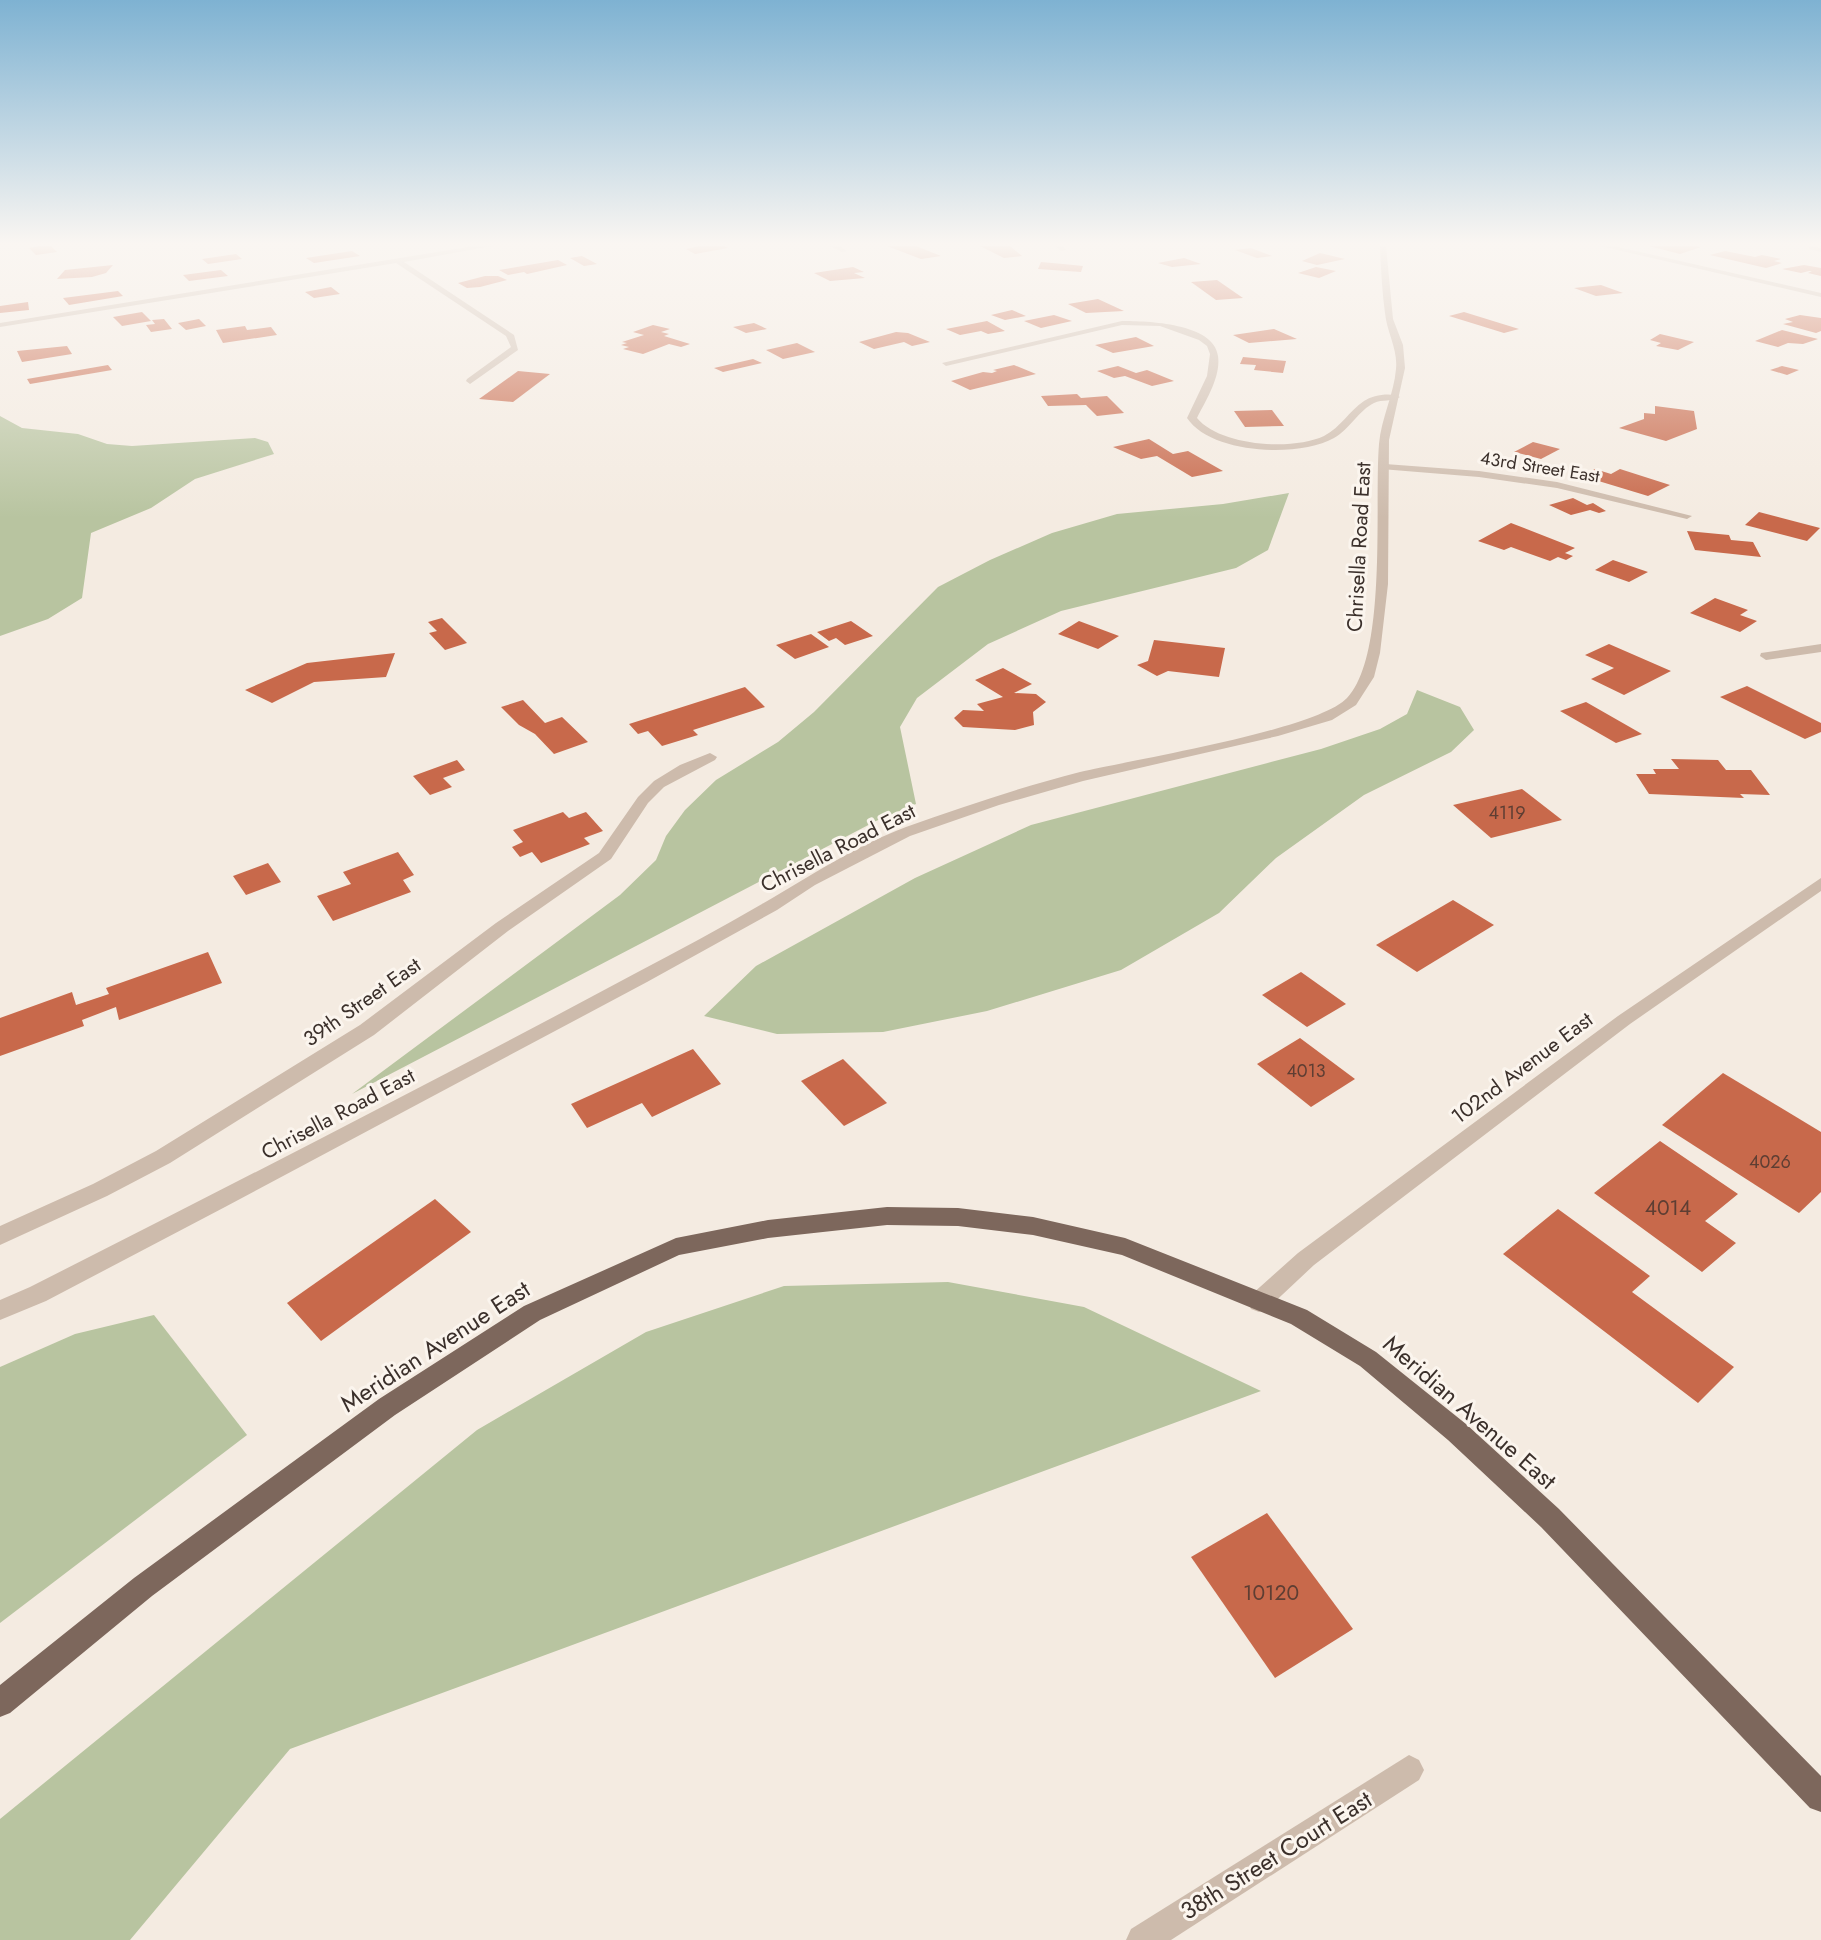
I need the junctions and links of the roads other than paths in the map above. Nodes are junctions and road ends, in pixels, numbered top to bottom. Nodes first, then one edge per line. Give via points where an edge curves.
1 (511, 337) edge
2 (1063, 337) edge
3 (1198, 337) edge
4 (1396, 337) edge
5 (946, 363) dead end
6 (470, 381) dead end
7 (1395, 397) junction
8 (1385, 467) junction
9 (1687, 516) dead end
10 (1821, 648) edge
11 (1766, 656) dead end
12 (710, 757) dead end
13 (1821, 883) edge
14 (0, 1236) edge
15 (1259, 1302) junction
16 (0, 1310) edge
17 (0, 1703) edge
18 (1409, 1770) dead end
19 (1821, 1797) edge
20 (1142, 1940) edge

1 - 6 street via 515,348
2 - 5 street
3 - 7 street via 1208,341 1215,352 1212,375 1192,418 1199,427 1236,441 1276,448 1326,438 1351,422 1365,401
4 - 7 street, Chrisella Road East via 1401,368
7 - 8 street, Chrisella Road East via 1384,440
8 - 9 street, 43rd Street East via 1557,485
8 - 16 street, Chrisella Road East via 1382,584 1374,653 1358,694 1339,710 1273,733 1079,777 905,833 278,1170
10 - 11 street
12 - 14 street, 39th Street East via 651,792 605,856 367,1030 163,1157
13 - 15 street, 102nd Avenue East via 1624,1020 1306,1259
15 - 17 main road, Meridian Avenue East via 1125,1247 1033,1226 958,1216 874,1217 768,1229 676,1247 533,1313 387,1407 143,1587
15 - 19 main road, Meridian Avenue East via 1299,1317 1368,1359 1457,1432 1550,1518
18 - 20 street, 38th Street Court East

